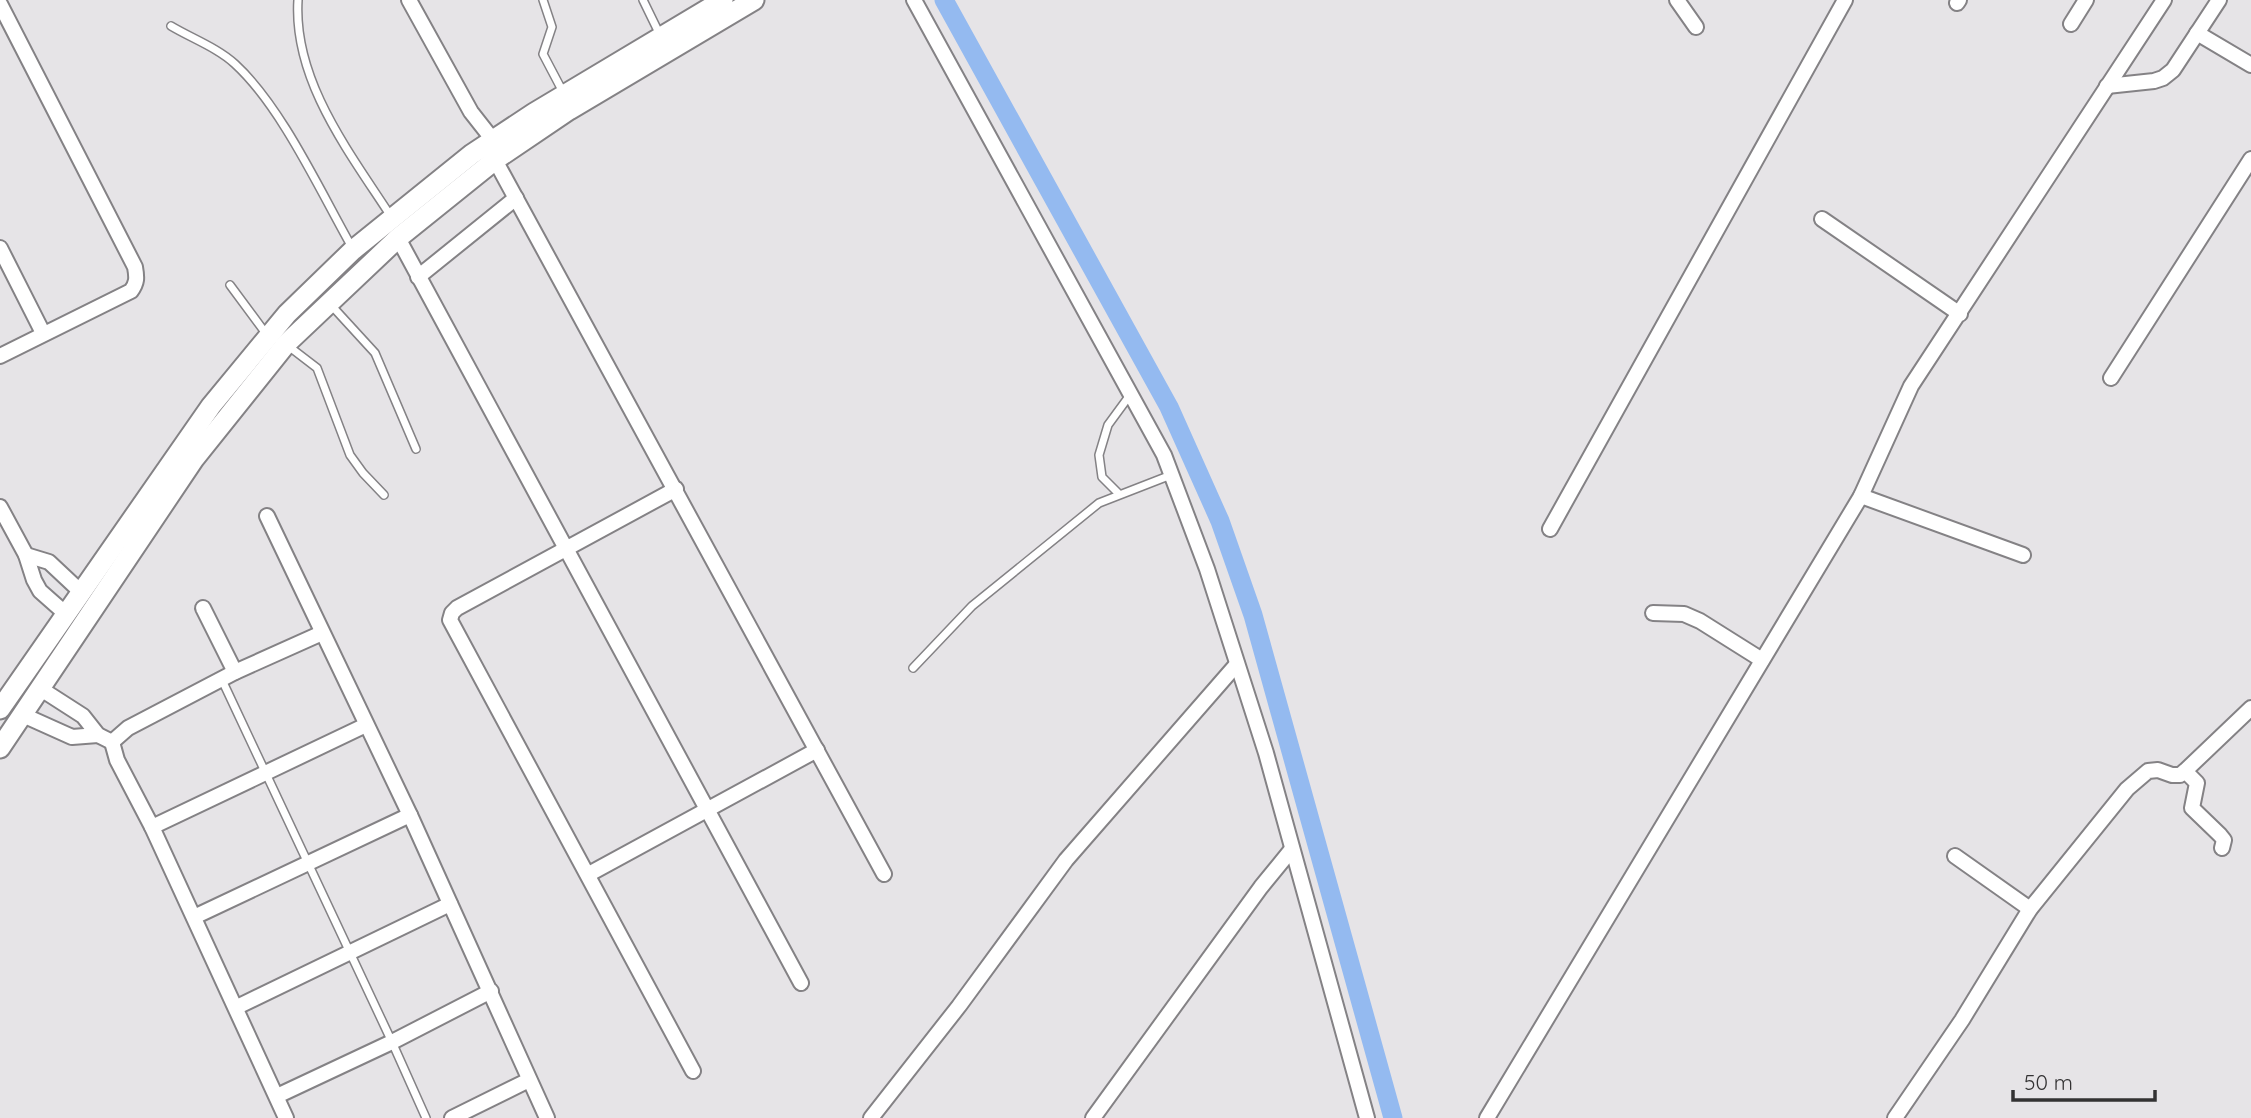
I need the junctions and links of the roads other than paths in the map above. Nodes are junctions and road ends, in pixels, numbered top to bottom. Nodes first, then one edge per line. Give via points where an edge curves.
1 (298, 0) edge
2 (409, 0) edge
3 (543, 0) edge
4 (643, 0) edge
5 (723, 0) edge
6 (754, 0) edge
7 (914, 0) edge
8 (1677, 0) edge
9 (1845, 0) edge
10 (2087, 0) edge
11 (2164, 0) edge
12 (2219, 0) edge
13 (0, 4) edge
14 (2071, 24) dead end
15 (171, 26) dead end
16 (1696, 27) dead end
17 (2197, 33) junction
18 (661, 37) junction
19 (2251, 65) edge
20 (2107, 86) junction
21 (565, 95) junction
22 (494, 140) junction
23 (2251, 159) edge
24 (495, 160) junction
25 (516, 198) junction
26 (392, 218) junction
27 (1822, 219) dead end
28 (398, 238) junction
29 (0, 248) edge
30 (353, 250) junction
31 (418, 277) junction
32 (230, 285) dead end
33 (328, 302) junction
34 (1960, 314) junction
35 (43, 333) junction
36 (277, 340) junction
37 (0, 356) edge
38 (2111, 378) dead end
39 (1130, 395) junction
40 (416, 449) dead end
41 (1172, 474) junction
42 (676, 489) junction
43 (1119, 494) junction
44 (384, 495) dead end
45 (1861, 496) junction
46 (0, 506) edge
47 (267, 516) dead end
48 (1550, 529) dead end
49 (565, 548) junction
50 (26, 555) junction
51 (2023, 555) dead end
52 (81, 592) junction
53 (202, 608) dead end
54 (1653, 613) dead end
55 (65, 614) junction
56 (322, 633) junction
57 (1762, 660) junction
58 (1237, 664) junction
59 (913, 668) dead end
60 (228, 676) junction
61 (41, 689) junction
62 (2251, 708) edge
63 (0, 709) edge
64 (23, 715) junction
65 (366, 725) junction
66 (98, 735) junction
67 (112, 742) junction
68 (0, 748) edge
69 (817, 750) junction
70 (2185, 771) junction
71 (266, 774) junction
72 (707, 810) junction
73 (410, 815) junction
74 (152, 827) junction
75 (2222, 848) dead end
76 (1292, 849) junction
77 (1955, 856) dead end
78 (309, 863) junction
79 (589, 874) junction
80 (884, 874) dead end
81 (450, 904) junction
82 (2030, 909) junction
83 (194, 916) junction
84 (350, 951) junction
85 (801, 983) dead end
86 (491, 991) junction
87 (237, 1007) junction
88 (393, 1042) junction
89 (693, 1070) dead end
90 (529, 1080) junction
91 (277, 1096) junction
92 (286, 1118) edge
93 (426, 1118) edge
94 (452, 1118) edge
95 (547, 1118) edge
96 (871, 1118) edge
97 (1093, 1118) edge
98 (1367, 1118) edge
99 (1486, 1118) edge
100 (1895, 1118) edge

1 - 26 lane via 297,20 309,76 344,144
2 - 22 street via 471,112
3 - 21 lane via 552,27 543,54
4 - 18 lane
5 - 18 street
6 - 24 street via 569,110
7 - 39 street
8 - 16 street
9 - 48 street
10 - 14 street
11 - 20 street
12 - 17 street
13 - 35 street via 137,277 131,291
15 - 30 lane via 233,62 257,86
17 - 19 street
17 - 20 street via 2163,78
18 - 21 street
20 - 34 street
21 - 22 street
22 - 26 street
23 - 38 street
24 - 25 street
24 - 28 street
25 - 31 street
25 - 42 street
26 - 30 street
27 - 34 street
28 - 31 street
28 - 33 street
29 - 35 street
30 - 36 street via 287,314
31 - 49 street
32 - 36 lane
33 - 36 street
33 - 40 lane via 374,353
34 - 45 street via 1911,386
35 - 37 street
36 - 44 lane via 317,368 350,455
36 - 52 street via 211,406
36 - 61 street
39 - 41 street
39 - 43 lane via 1108,425 1099,455 1102,477
41 - 43 lane
41 - 58 street
42 - 49 street
42 - 69 street
43 - 59 lane via 1099,503 972,606
45 - 51 street
45 - 57 street
46 - 50 street
47 - 56 street
49 - 72 street
49 - 79 street via 457,608 450,620
50 - 52 street via 49,562
50 - 55 street via 40,591
52 - 55 street
53 - 60 street
54 - 57 street via 1684,614
55 - 63 street
56 - 60 street
56 - 65 street
57 - 99 street
58 - 76 street
58 - 96 street via 1066,860
60 - 67 street via 128,728
60 - 71 lane
61 - 64 street
61 - 66 street via 83,716
62 - 70 street
64 - 66 street via 72,737
64 - 68 street
65 - 71 street
65 - 73 street
66 - 67 street
67 - 74 street
69 - 72 street
69 - 80 street
70 - 75 street via 2197,783 2192,808 2224,840
70 - 82 street via 2180,775 2148,771 2137,778
71 - 74 street
71 - 78 lane
72 - 79 street
72 - 85 street
73 - 78 street
73 - 81 street
74 - 83 street
76 - 97 street
76 - 98 street
77 - 82 street
78 - 83 street
78 - 84 lane
79 - 89 street
81 - 84 street
81 - 86 street
82 - 100 street
83 - 87 street
84 - 87 street
84 - 88 lane
86 - 88 street
86 - 90 street
87 - 91 street
88 - 91 street
88 - 93 lane
90 - 94 street
90 - 95 street
91 - 92 street

